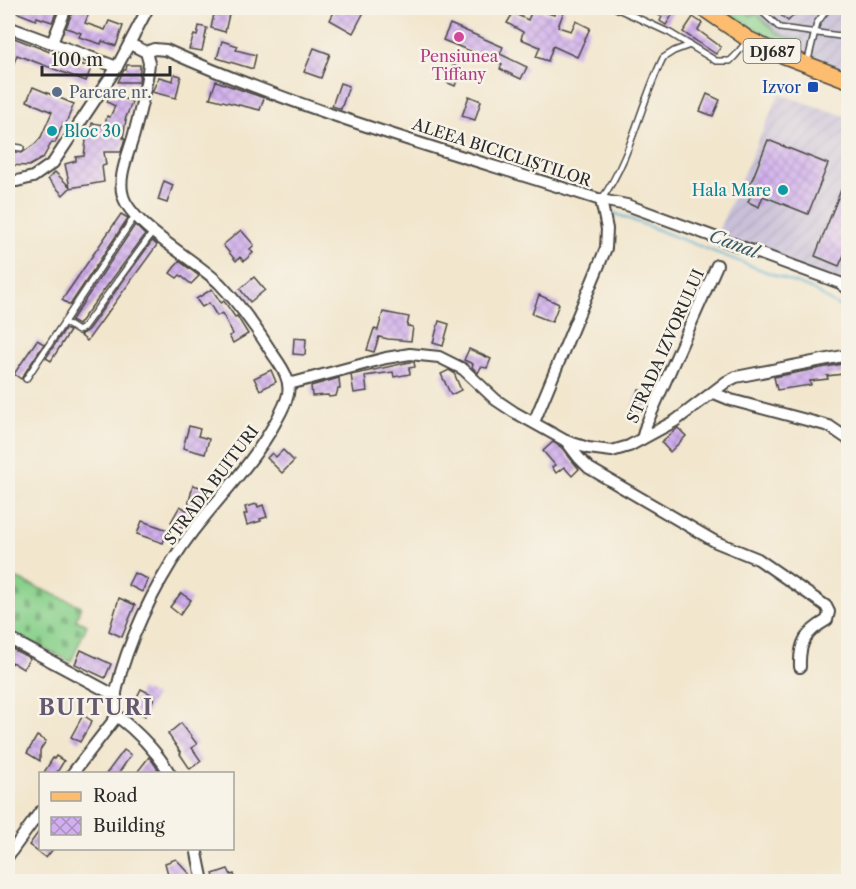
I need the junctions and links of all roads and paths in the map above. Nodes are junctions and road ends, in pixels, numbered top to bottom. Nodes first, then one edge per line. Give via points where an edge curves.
1 (66, 8) edge
2 (148, 8) edge
3 (616, 8) edge
4 (703, 8) edge
5 (759, 8) edge
6 (828, 8) edge
7 (8, 27) edge
8 (816, 32) junction
9 (849, 37) edge
10 (748, 39) junction
11 (52, 43) junction
12 (130, 44) junction
13 (690, 45) junction
14 (146, 52) junction
15 (807, 65) junction
16 (117, 67) junction
17 (849, 80) edge
18 (8, 146) edge
19 (21, 147) dead end
20 (8, 180) edge
21 (601, 200) junction
22 (135, 216) junction
23 (153, 232) junction
24 (717, 265) dead end
25 (849, 289) edge
26 (64, 322) junction
27 (849, 355) edge
28 (26, 379) dead end
29 (289, 384) junction
30 (714, 393) junction
31 (534, 422) junction
32 (642, 439) junction
33 (849, 439) edge
34 (566, 441) junction
35 (8, 638) edge
36 (800, 667) dead end
37 (116, 696) junction
38 (117, 716) junction
39 (74, 772) edge
40 (169, 772) edge
41 (39, 813) edge
42 (196, 850) edge
43 (8, 856) edge
44 (203, 882) edge

1 - 11 street
2 - 12 street
3 - 13 lane
4 - 10 main road, DJ687
5 - 8 lane via 780,28
6 - 8 lane
7 - 11 street
8 - 9 lane
8 - 15 lane
10 - 13 lane via 735,56 722,62
10 - 15 main road, DJ687
11 - 16 street
12 - 14 street
12 - 16 street
13 - 21 lane via 663,58 629,149
14 - 21 street, ALEEA BICICLIȘTILOR via 166,50 236,81
14 - 22 street via 148,70 122,186 126,204
15 - 17 main road, DJ687
16 - 20 street via 53,163 33,177
18 - 19 lane
21 - 25 street, ALEEA BICICLIȘTILOR via 627,205
21 - 31 street via 606,248
22 - 23 street
22 - 26 lane
23 - 26 lane via 83,328 76,330
23 - 29 street via 221,285 261,336
24 - 32 street, STRADA IZVORULUI
26 - 28 lane
27 - 30 street via 736,377
29 - 31 street via 386,358 429,355 456,364 505,407
29 - 37 street, STRADA BUITURI via 287,398 265,441 191,533 160,583 124,664
30 - 32 street
30 - 33 street via 829,426
31 - 34 street
32 - 34 street via 612,451
34 - 36 street via 579,458 607,479 716,542 758,559 826,606 827,620 809,631 803,641
35 - 37 street
37 - 38 street, STRADA BUITURI
38 - 39 street
38 - 40 street via 143,738
41 - 43 street
42 - 44 street

